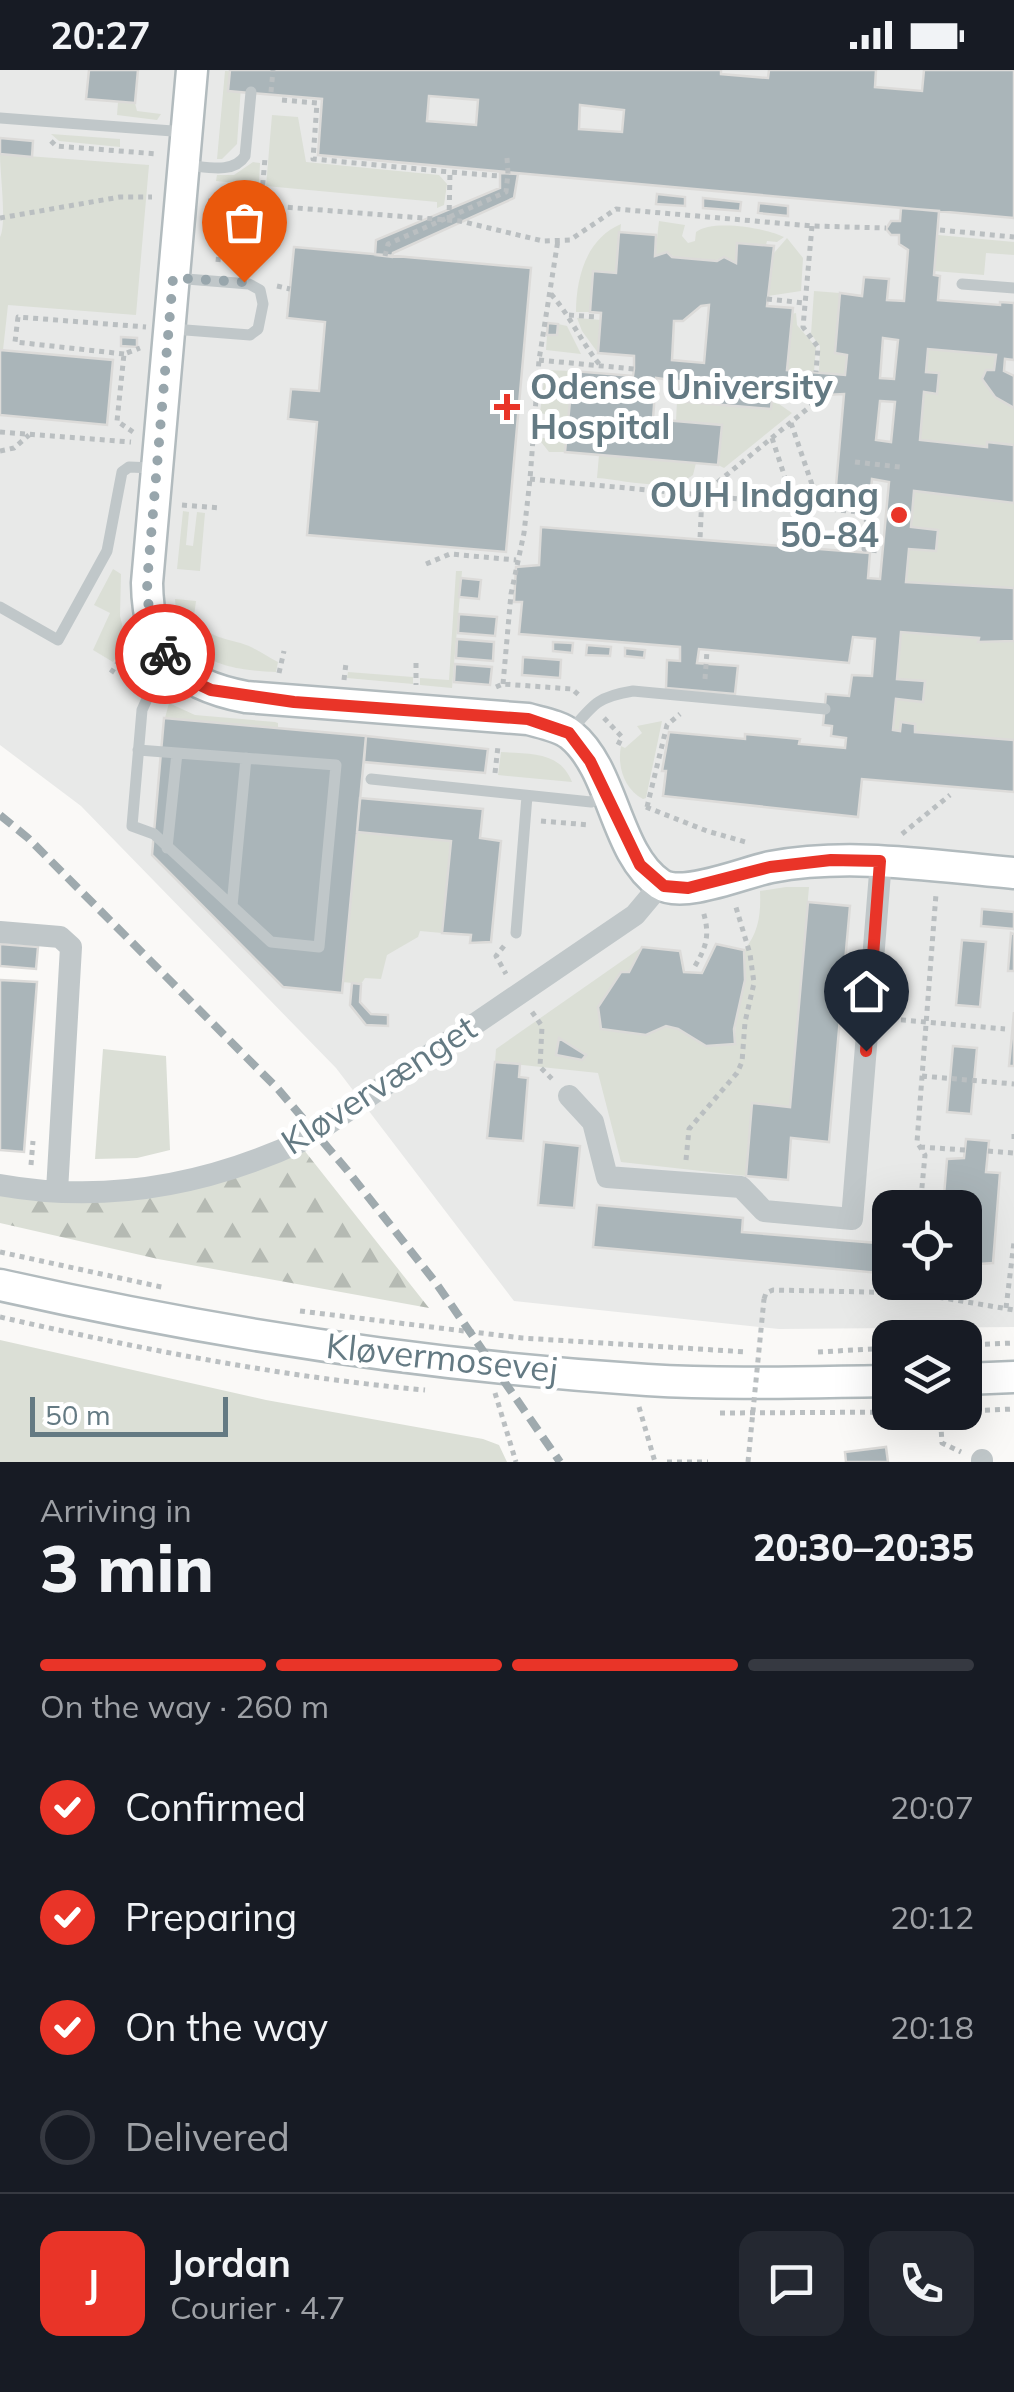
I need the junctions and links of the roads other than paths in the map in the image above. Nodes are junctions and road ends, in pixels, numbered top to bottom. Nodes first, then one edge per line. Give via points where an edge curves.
1 (192, 70) edge
2 (251, 92) dead end
3 (0, 118) edge
4 (175, 131) junction
5 (172, 167) junction
6 (173, 278) junction
7 (962, 284) dead end
8 (1014, 288) edge
9 (154, 328) junction
10 (146, 468) junction
11 (0, 607) edge
12 (166, 673) junction
13 (825, 709) dead end
14 (569, 733) junction
15 (138, 750) junction
16 (177, 753) junction
17 (246, 758) junction
18 (370, 779) dead end
19 (611, 790) junction
20 (527, 796) junction
21 (168, 848) junction
22 (884, 853) junction
23 (1014, 873) edge
24 (661, 884) junction
25 (232, 906) junction
26 (0, 932) edge
27 (516, 932) dead end
28 (569, 1096) dead end
29 (57, 1180) junction
30 (0, 1185) edge
31 (0, 1285) edge
32 (1014, 1377) edge
33 (982, 1378) edge
34 (872, 1381) edge

1 - 4 street
2 - 5 lane via 240,164
3 - 4 lane
4 - 5 street
5 - 6 street via 180,199
6 - 9 street
6 - 9 lane via 260,290 258,329 250,336
7 - 8 lane
9 - 10 street
10 - 11 lane via 125,469 108,551 58,640
10 - 12 street via 147,605
12 - 14 street via 246,697 495,703
12 - 15 lane via 142,710
13 - 14 lane via 633,691 606,696
14 - 19 street
15 - 16 lane
15 - 21 lane via 132,826
16 - 17 lane
16 - 21 lane
17 - 25 lane
17 - 25 lane via 336,765 319,946 272,942
18 - 20 lane
19 - 20 lane
19 - 24 street via 640,865
20 - 27 lane
21 - 25 lane
22 - 23 street
22 - 24 street via 770,867 688,888
22 - 28 street via 852,1219 764,1212 741,1187 606,1177 593,1122
24 - 29 street, Kløvervænget via 635,916 306,1139 180,1183 120,1192
26 - 29 street via 60,937 71,948
29 - 30 street, Kløvervænget
31 - 34 street, Kløvermosevej via 366,1353 648,1380
32 - 33 street

